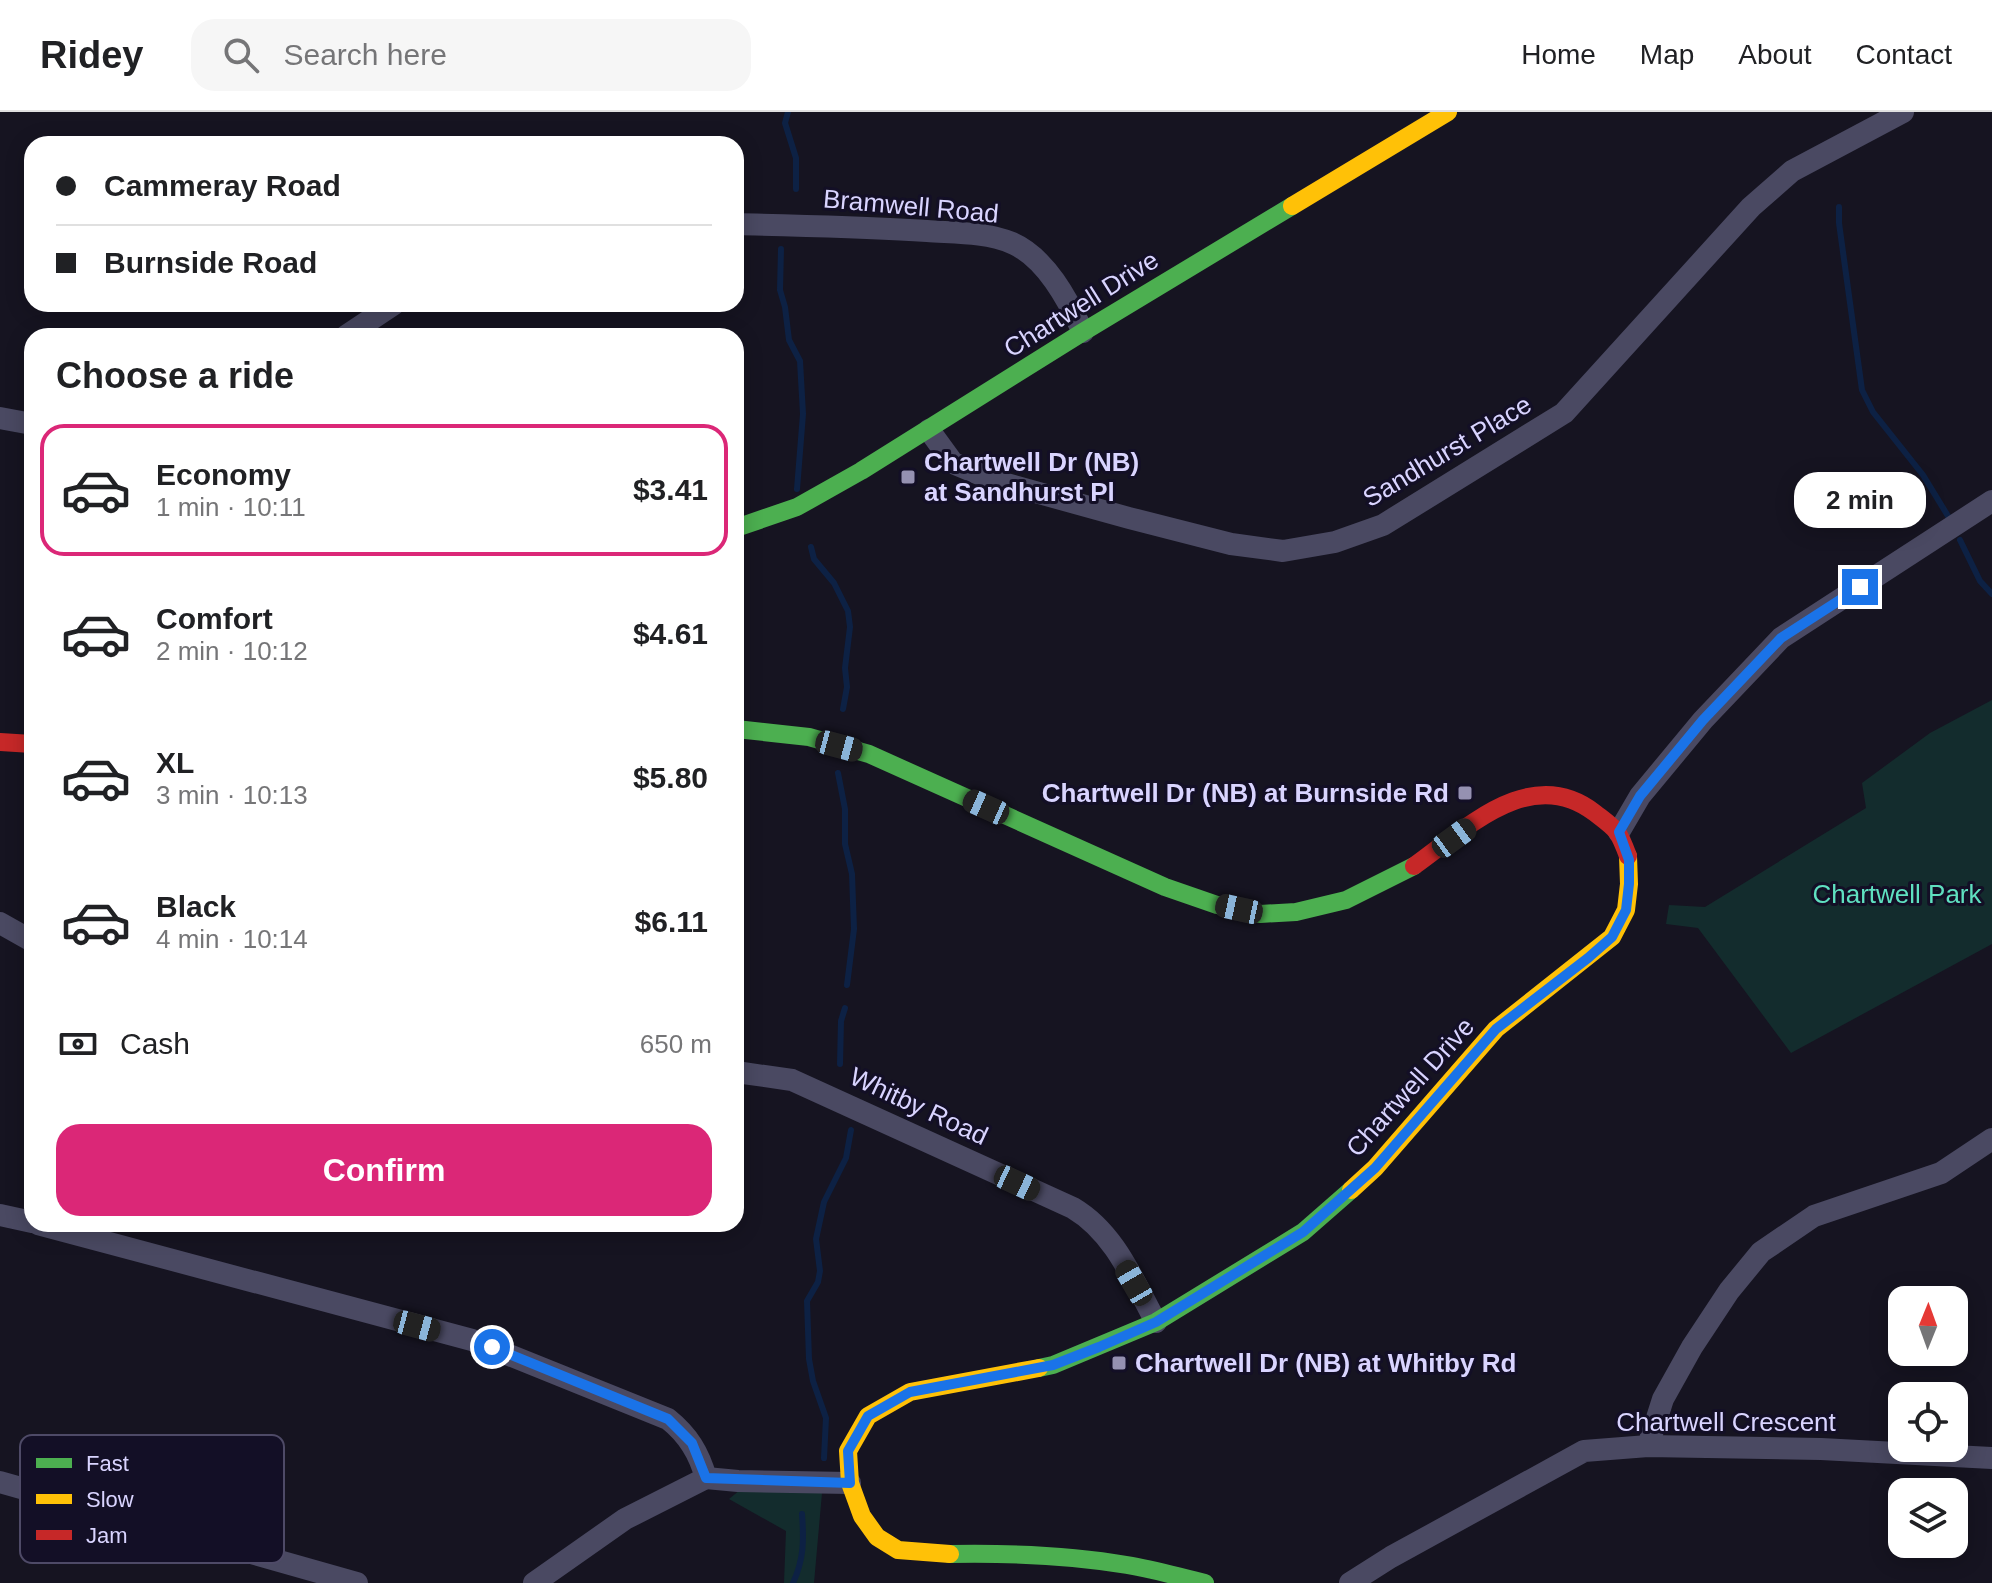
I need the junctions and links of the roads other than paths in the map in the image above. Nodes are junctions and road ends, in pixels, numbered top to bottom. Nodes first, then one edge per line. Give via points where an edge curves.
1 (1448, 112) edge
2 (1903, 112) edge
3 (744, 224) edge
4 (382, 312) edge
5 (358, 328) edge
6 (1083, 332) junction
7 (0, 418) edge
8 (24, 422) edge
9 (929, 430) junction
10 (1992, 501) edge
11 (744, 525) edge
12 (744, 730) edge
13 (0, 742) edge
14 (24, 744) edge
15 (1619, 832) junction
16 (0, 923) edge
17 (24, 936) edge
18 (744, 1073) edge
19 (1992, 1139) edge
20 (0, 1215) edge
21 (24, 1220) edge
22 (69, 1232) edge
23 (1156, 1322) junction
24 (1648, 1446) junction
25 (1992, 1458) edge
26 (706, 1478) junction
27 (0, 1482) edge
28 (850, 1483) junction
29 (20, 1488) edge
30 (284, 1562) edge
31 (1127, 1574) edge
32 (357, 1583) edge
33 (534, 1583) edge
34 (1205, 1583) edge
35 (1350, 1583) edge

1 - 6 street, Chartwell Drive
2 - 9 street, Sandhurst Place via 1792,171 1751,207 1564,413 1383,525 1335,542 1283,551 1231,544 1129,518 996,481 953,463
3 - 6 street, Bramwell Road via 984,235 1013,243 1042,264
4 - 5 street
6 - 9 street, Chartwell Drive
7 - 8 street
9 - 11 street, Chartwell Drive via 797,507
10 - 15 street via 1781,638 1703,720 1640,796
12 - 15 street via 809,737 869,754 1165,887 1260,914 1346,900 1411,868 1496,807 1521,798 1550,794 1578,800
13 - 14 street
15 - 23 street, Chartwell Drive via 1629,860 1629,884 1626,910 1612,937 1496,1029 1375,1168 1303,1232
16 - 17 street
18 - 23 street, Whitby Road via 792,1080 1073,1208 1109,1237
19 - 24 street via 1941,1173 1814,1216 1761,1252 1692,1347 1663,1399
20 - 21 street
22 - 26 street via 512,1354 668,1419 692,1443
23 - 28 street, Chartwell Drive via 1053,1365 910,1392 868,1416 848,1451
24 - 25 street, Chartwell Crescent
24 - 35 street, Chartwell Crescent via 1584,1451
26 - 28 street
26 - 33 street via 625,1519
27 - 29 street
28 - 31 street, Chartwell Drive via 862,1516 877,1537 898,1550 1023,1555
30 - 32 street
31 - 34 street, Chartwell Drive

